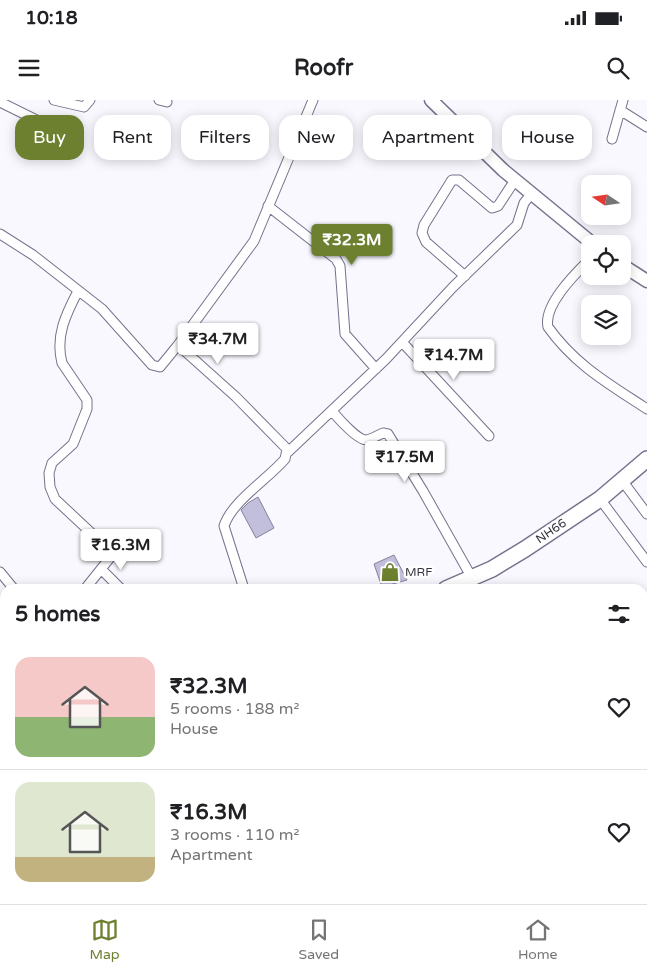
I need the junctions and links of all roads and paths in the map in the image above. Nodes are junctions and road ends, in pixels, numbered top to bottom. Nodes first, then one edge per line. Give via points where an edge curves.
1 (54, 100) edge
2 (90, 100) edge
3 (313, 100) edge
4 (431, 100) edge
5 (623, 100) edge
6 (0, 102) edge
7 (620, 110) junction
8 (26, 115) edge
9 (647, 127) edge
10 (612, 139) dead end
11 (516, 180) junction
12 (532, 193) junction
13 (268, 206) junction
14 (0, 234) edge
15 (582, 235) edge
16 (581, 269) edge
17 (631, 271) edge
18 (465, 276) junction
19 (647, 281) edge
20 (78, 290) junction
21 (402, 342) junction
22 (178, 345) junction
23 (376, 369) junction
24 (647, 409) edge
25 (332, 411) junction
26 (489, 436) dead end
27 (288, 452) junction
28 (647, 459) edge
29 (621, 480) junction
30 (600, 499) junction
31 (647, 514) edge
32 (647, 562) edge
33 (101, 569) junction
34 (0, 572) edge
35 (472, 578) junction
36 (10, 584) edge
37 (88, 584) edge
38 (116, 584) edge
39 (242, 584) edge
40 (458, 584) edge

1 - 2 street via 84,107
3 - 13 street
4 - 11 street
5 - 7 street
6 - 8 street
7 - 9 street
7 - 10 street
11 - 12 street
11 - 18 street via 498,206 492,208 459,180 452,180 424,225 422,233 426,242
12 - 15 street
12 - 18 street via 524,203 517,225
13 - 22 street via 254,241
13 - 23 street via 336,259 340,266 345,334
14 - 20 street
16 - 24 street via 553,304 548,327 573,358
17 - 19 street
18 - 21 street
20 - 22 street via 102,309 152,365 160,367
20 - 33 street via 62,323 60,356 88,400 87,409 73,444 52,463 49,480 55,499 108,551 109,559
21 - 23 street
21 - 26 street
22 - 27 street via 236,397
23 - 25 street
25 - 27 street
25 - 35 street via 364,440 388,434
27 - 39 street via 285,460 227,516 224,526
28 - 29 highway, NH66 / NH66
29 - 30 highway, NH66 / NH66
29 - 31 street
30 - 32 street
30 - 35 highway, NH66 / NH66 via 525,549
33 - 37 street
33 - 38 street
34 - 36 street
35 - 40 highway, NH66 / NH66

